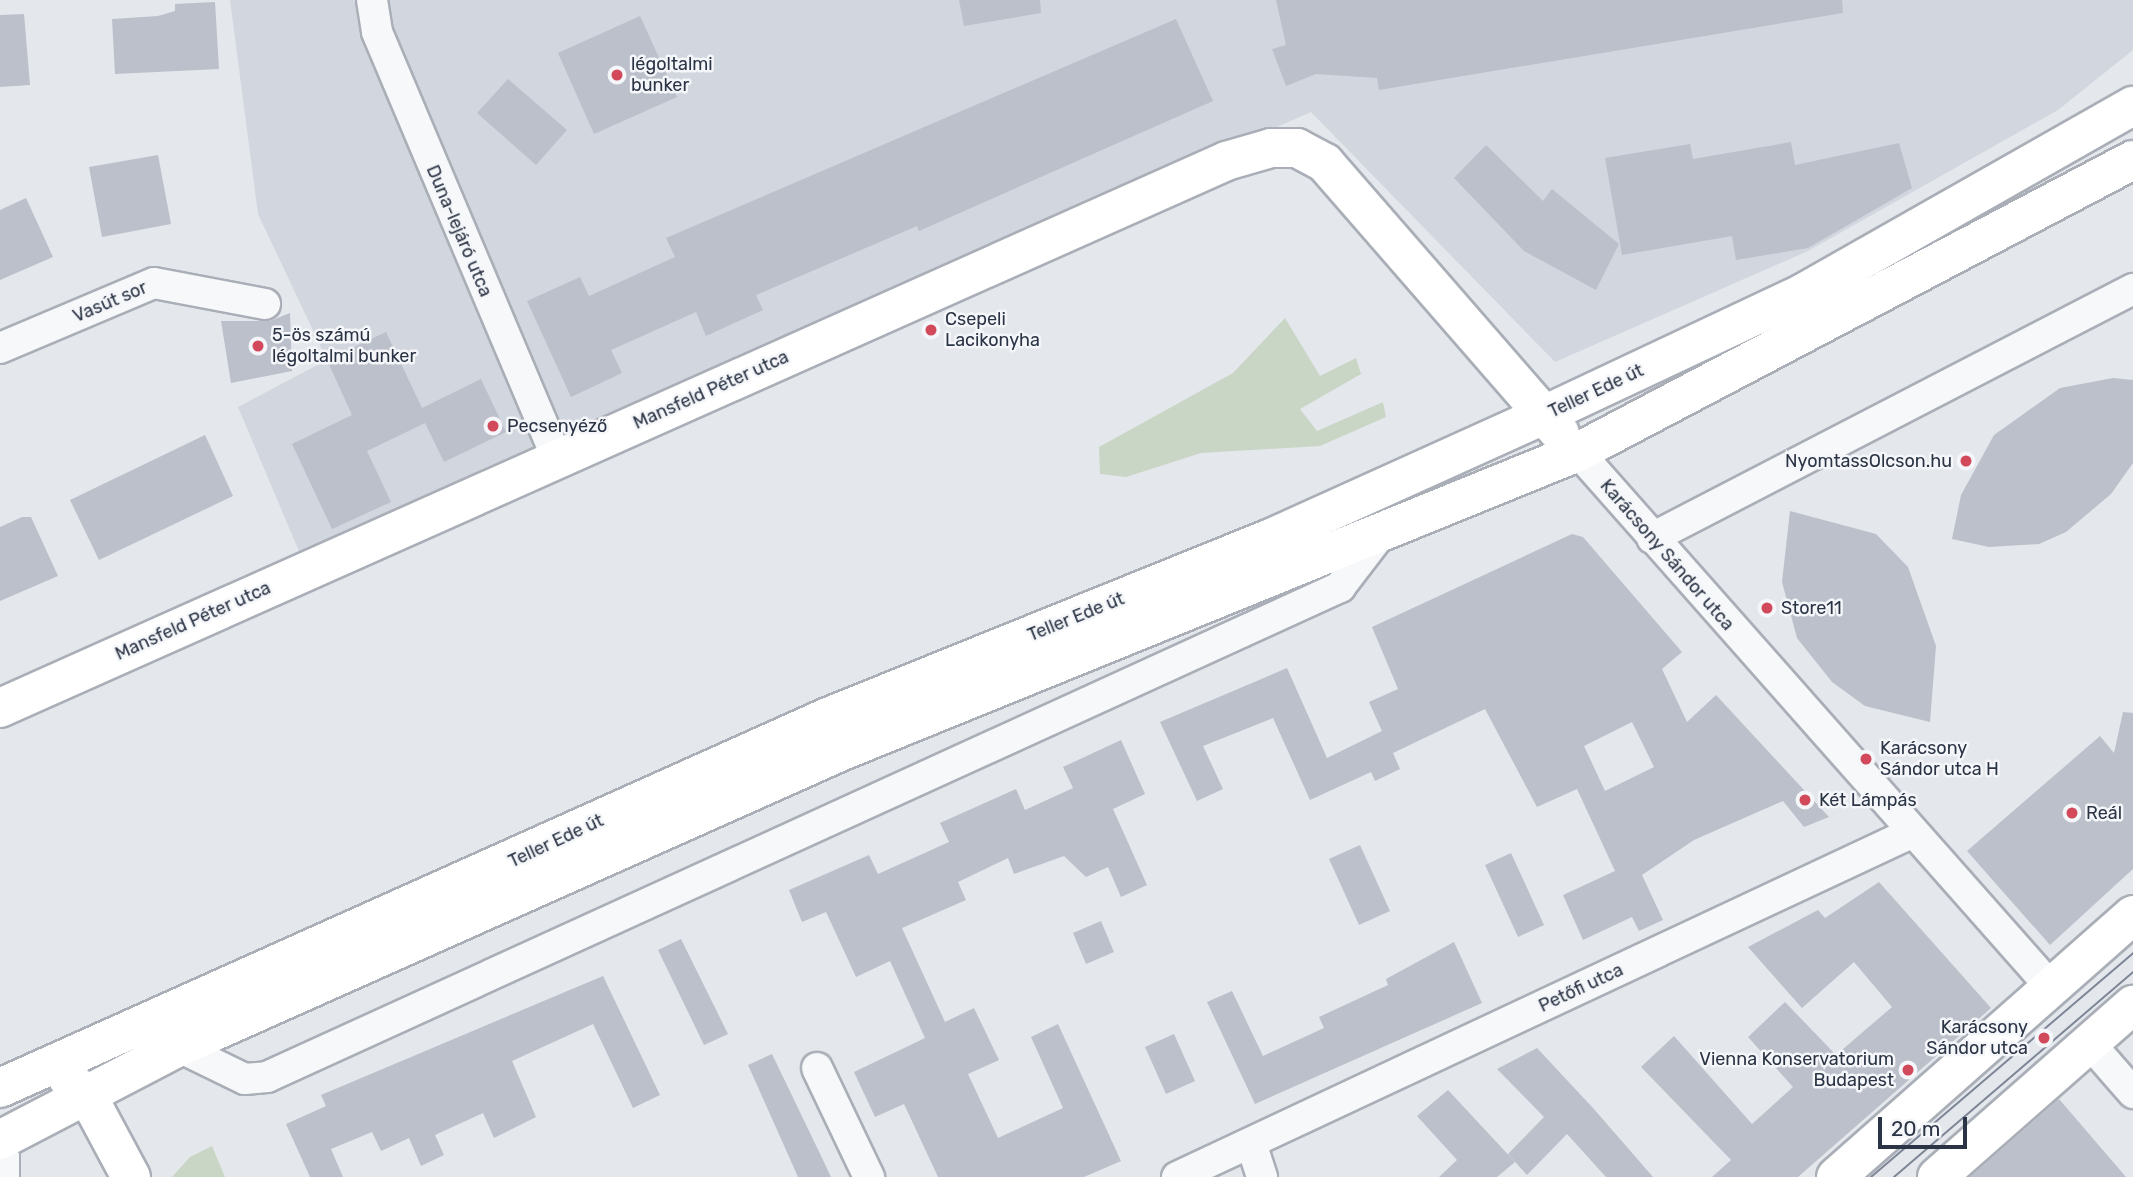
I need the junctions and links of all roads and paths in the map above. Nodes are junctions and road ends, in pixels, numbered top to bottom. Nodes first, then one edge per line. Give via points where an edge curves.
1 (372, 0) edge
2 (2133, 106) edge
3 (1271, 148) joint
4 (2133, 160) edge
5 (2133, 289) edge
6 (265, 304) dead end
7 (0, 348) edge
8 (1544, 415) junction
9 (1578, 452) junction
10 (557, 459) junction
11 (1382, 532) junction
12 (1652, 538) junction
13 (0, 708) edge
14 (1911, 833) junction
15 (2133, 915) edge
16 (2050, 986) junction
17 (2133, 1004) edge
18 (179, 1047) junction
19 (2099, 1054) dead end
20 (817, 1068) dead end
21 (40, 1069) junction
22 (0, 1088) edge
23 (2133, 1093) edge
24 (87, 1096) junction
25 (2, 1139) edge
26 (1251, 1143) junction
27 (4, 1177) edge
28 (131, 1177) edge
29 (869, 1177) edge
30 (1177, 1177) edge
31 (1262, 1177) edge
32 (1836, 1177) edge
33 (1937, 1177) edge

1 - 10 street, Duna-lejáró utca via 377,32
2 - 8 main road, Teller Ede út via 1805,292
3 - 8 main road, Karácsony Sándor utca via 1297,148 1325,163
3 - 10 main road, Mansfeld Péter utca via 1226,161
4 - 9 main road, Teller Ede út
5 - 12 street
6 - 7 street, Vasút sor via 155,283
8 - 9 main road, Karácsony Sándor utca
8 - 21 main road, Teller Ede út via 1269,539 828,716
9 - 11 main road, Teller Ede út
9 - 12 street, Karácsony Sándor utca
10 - 13 main road, Mansfeld Péter utca
11 - 18 main road, Teller Ede út via 842,751
11 - 18 street via 1340,587 268,1077 245,1079
12 - 14 street, Karácsony Sándor utca
14 - 16 street, Karácsony Sándor utca
14 - 26 street, Petőfi utca
15 - 16 main road
16 - 32 main road
17 - 33 main road
18 - 24 main road, Teller Ede út
19 - 23 street
20 - 29 street
21 - 22 main road, Teller Ede út
21 - 24 main road via 62,1075
24 - 25 main road, Teller Ede út
24 - 28 main road
25 - 27 street, Teller Ede út
26 - 30 street, Petőfi utca
26 - 31 street

